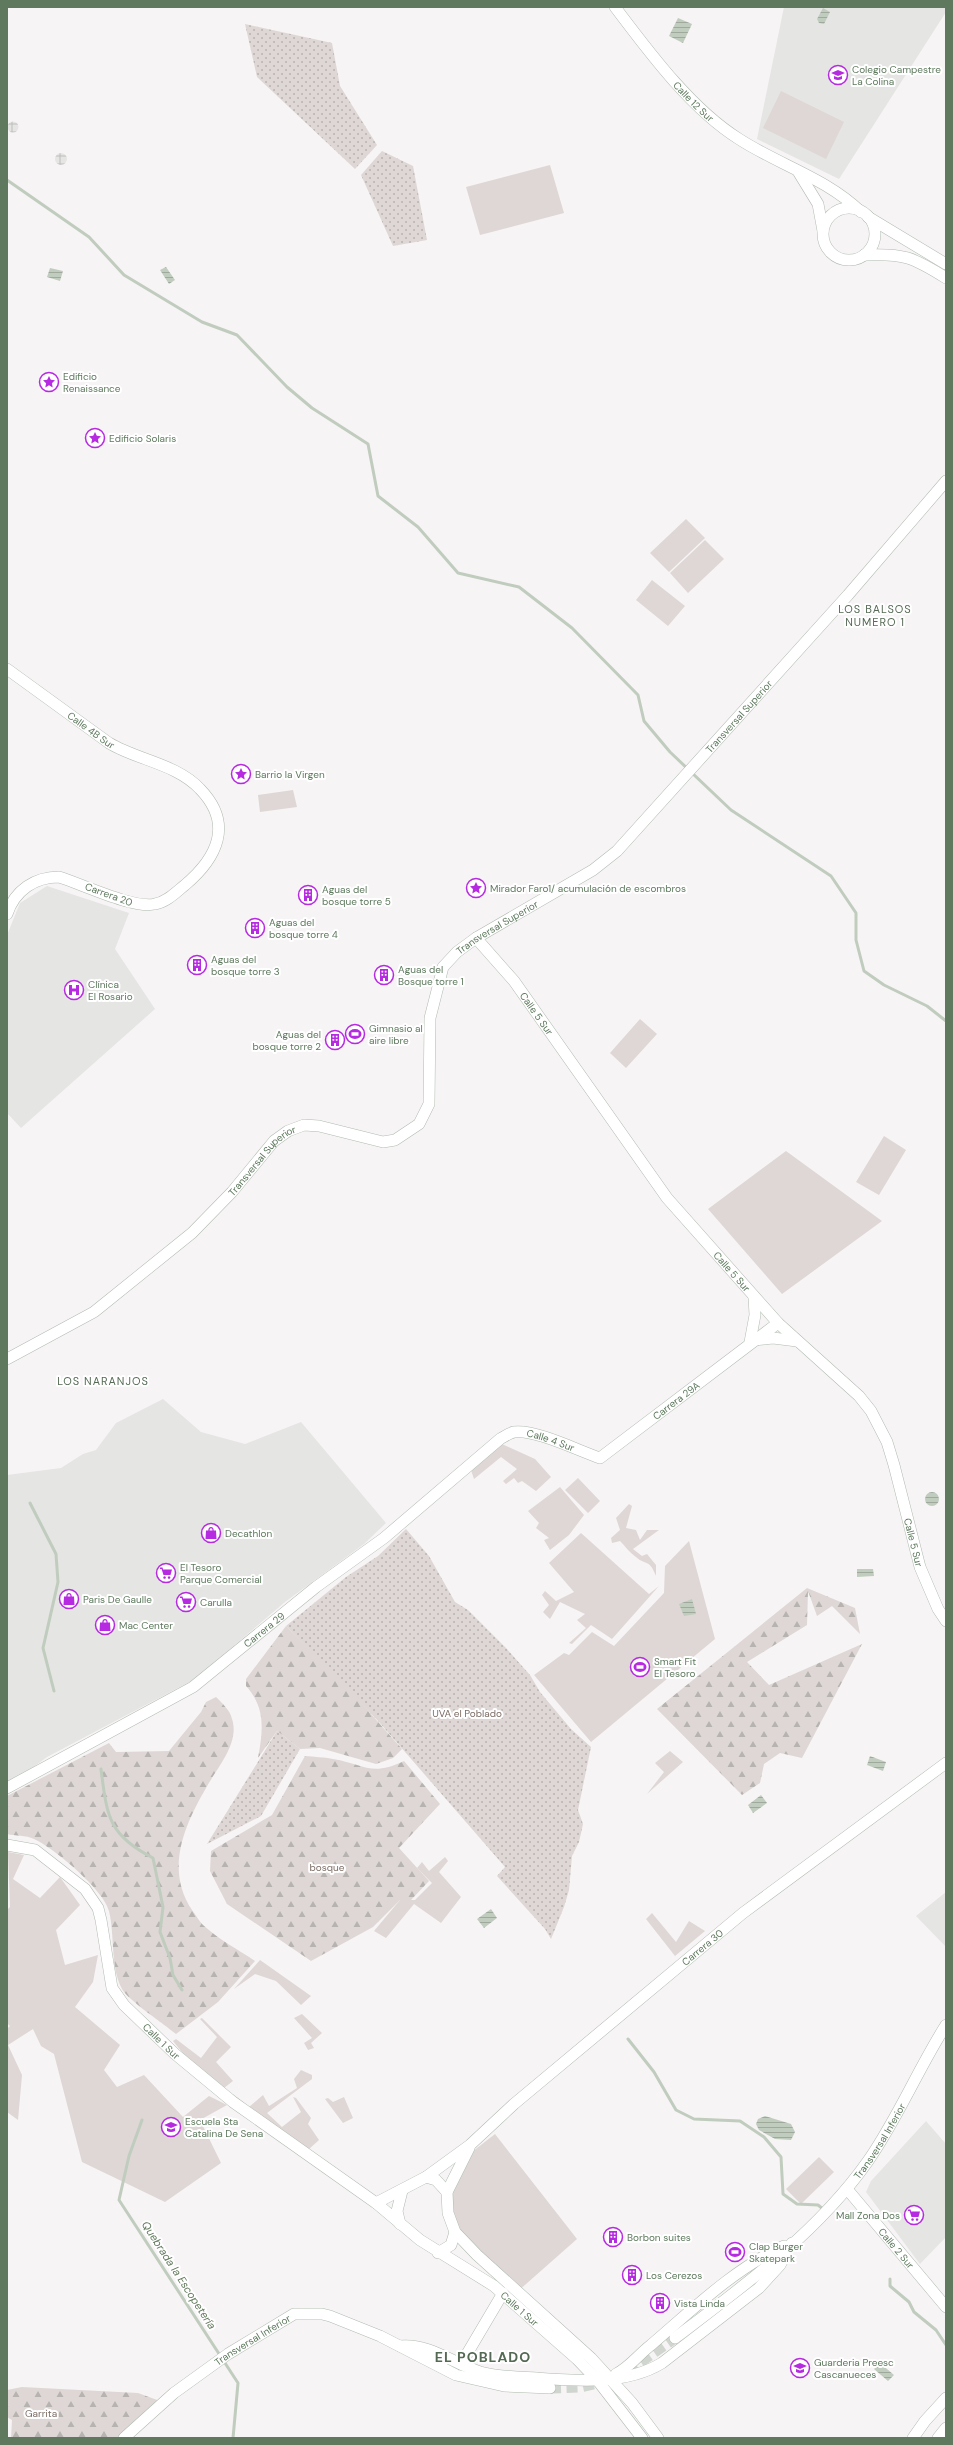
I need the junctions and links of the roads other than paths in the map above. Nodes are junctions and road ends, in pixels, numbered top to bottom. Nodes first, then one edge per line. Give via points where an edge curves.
1 (615, 7) edge
2 (796, 169) junction
3 (865, 214) junction
4 (823, 234) junction
5 (864, 255) junction
6 (946, 264) edge
7 (946, 278) edge
8 (946, 481) edge
9 (7, 669) edge
10 (184, 775) joint
11 (7, 914) edge
12 (476, 938) junction
13 (754, 1297) junction
14 (778, 1323) junction
15 (797, 1341) junction
16 (750, 1342) junction
17 (7, 1359) edge
18 (500, 1439) joint
19 (600, 1458) joint
20 (946, 1621) edge
21 (946, 1763) edge
22 (7, 1788) edge
23 (7, 1845) edge
24 (946, 2024) edge
25 (470, 2145) junction
26 (426, 2177) junction
27 (847, 2189) junction
28 (402, 2191) junction
29 (447, 2192) junction
30 (376, 2203) junction
31 (400, 2224) junction
32 (455, 2232) junction
33 (792, 2243) junction
34 (438, 2253) junction
35 (503, 2293) junction
36 (946, 2308) edge
37 (675, 2338) tunnel mouth
38 (399, 2346) junction
39 (461, 2364) junction
40 (610, 2378) junction
41 (598, 2381) junction
42 (550, 2388) tunnel mouth
43 (946, 2398) edge
44 (946, 2428) edge
45 (124, 2438) edge
46 (642, 2438) edge
47 (658, 2438) edge
48 (913, 2438) edge
49 (938, 2438) edge

1 - 2 street, Calle 12 Sur via 666,72 720,127 740,141
2 - 3 street, Calle 12 Sur via 841,194
2 - 4 street, Calle 12 Sur via 818,204
3 - 4 street via 846,208 833,214 824,226
3 - 5 street via 874,234 872,246
3 - 6 street, Calle 12 Sur
4 - 5 street via 828,249 840,258 849,260
5 - 7 street via 895,254 918,261
8 - 12 street, Transversal Superior via 843,601 633,835 605,862
9 - 10 street, Calle 4B Sur via 125,753
10 - 11 street, Carrera 20 via 201,789 213,806 218,829 217,840 207,864 170,898 155,904 137,905 59,877 47,877 23,889 11,902
12 - 13 street, Calle 5 Sur via 514,981 652,1178
12 - 17 street, Transversal Superior via 449,960 439,977 430,1018 429,1104 419,1124 395,1140 383,1142 319,1126 304,1125 288,1131 274,1141 232,1192 192,1233 94,1312
13 - 14 street, Calle 5 Sur
13 - 16 street via 755,1315
14 - 15 street, Calle 5 Sur
14 - 16 street, Carrera 29A
15 - 16 street via 773,1338
15 - 20 street, Calle 5 Sur via 859,1396 879,1425 894,1465 920,1567 938,1609
16 - 19 street, Carrera 29A
18 - 19 street, Calle 4 Sur via 514,1432 527,1433 542,1436
18 - 22 street, Carrera 29 via 384,1538 316,1587 193,1687
21 - 25 street, Carrera 30 via 743,1913 514,2104
23 - 30 street, Calle 1 Sur via 36,1850 85,1889 98,1908 112,1988 124,2005 175,2054 233,2102
24 - 27 street, Transversal Inferior via 888,2130
25 - 26 street, Carrera 30
25 - 29 street, Carrera 30
26 - 28 street
26 - 29 street via 440,2183
27 - 33 street, Transversal Inferior
27 - 36 street, Calle 2 Sur
28 - 30 street
28 - 31 street via 396,2211
29 - 32 street, Calle 1 Sur via 448,2213
30 - 31 street, Calle 1 Sur
31 - 34 street, Calle 1 Sur
32 - 34 street via 451,2245
32 - 40 street, Calle 1 Sur via 578,2345
33 - 37 street, Transversal Inferior
33 - 40 street, Transversal Inferior via 753,2263 649,2346 630,2366
33 - 40 street, Transversal Inferior via 771,2276 744,2300 654,2367
34 - 35 street, Calle 1 Sur via 484,2278
35 - 39 street
35 - 41 street, Calle 1 Sur via 571,2353
38 - 39 street, Transversal Inferior via 415,2345
38 - 42 street, Transversal Inferior via 456,2375 504,2386
38 - 45 street, Transversal Inferior via 322,2314 294,2314 228,2354 174,2393
39 - 41 street, Transversal Inferior via 480,2372 503,2376
40 - 41 street, Transversal Inferior
40 - 47 street, Calle 1 Sur
41 - 46 street, Calle 1 Sur
43 - 48 street
44 - 49 street

